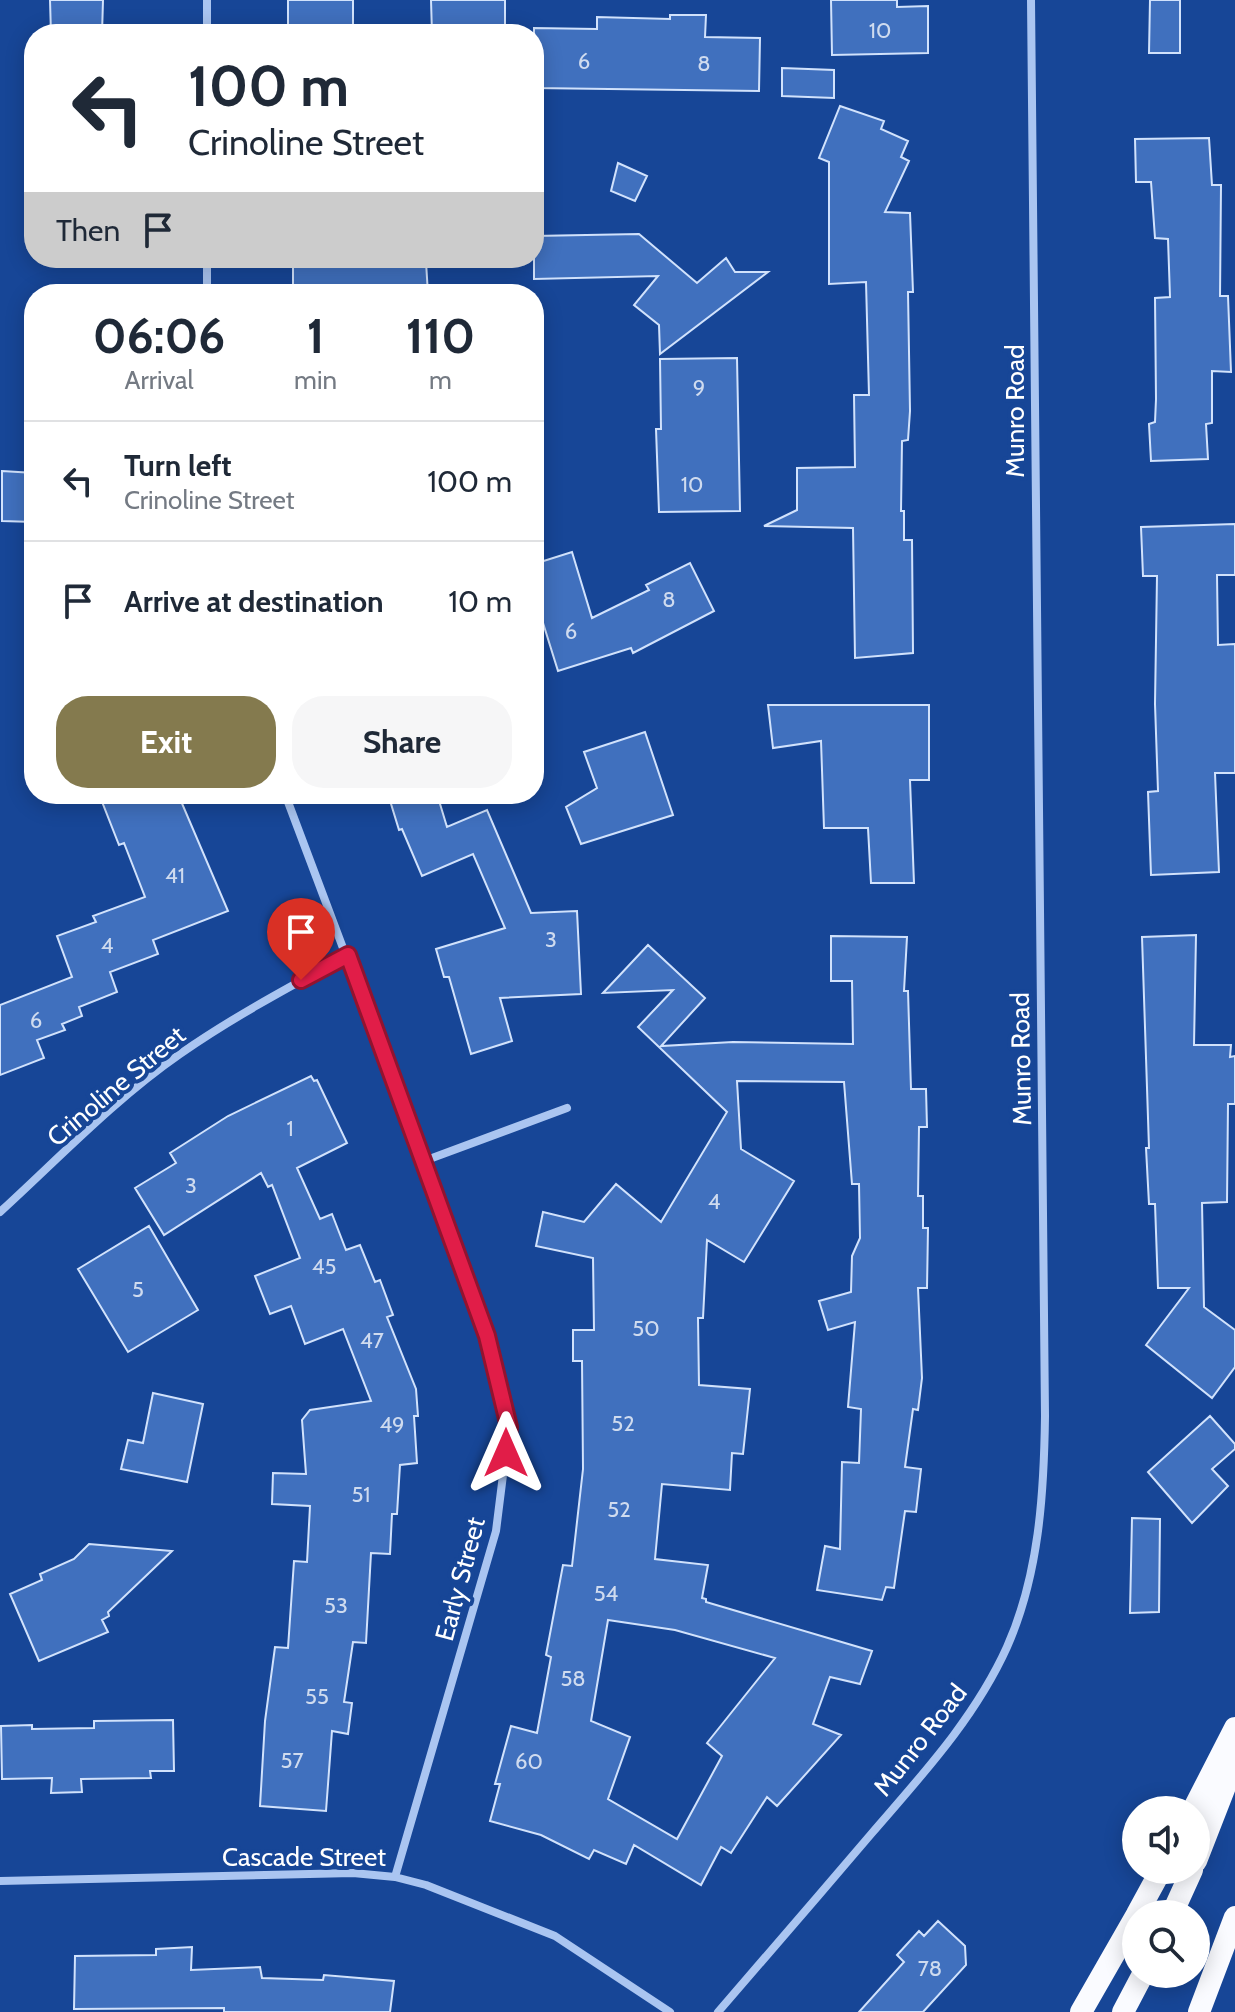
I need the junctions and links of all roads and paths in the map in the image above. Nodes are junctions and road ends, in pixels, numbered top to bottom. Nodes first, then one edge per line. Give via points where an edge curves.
1 (207, 0) edge
2 (1031, 0) edge
3 (207, 24) edge
4 (289, 804) edge
5 (348, 955) junction
6 (567, 1108) dead end
7 (424, 1161) junction
8 (0, 1212) edge
9 (1235, 1728) edge
10 (1235, 1761) edge
11 (1200, 1796) edge
12 (1210, 1825) edge
13 (395, 1877) junction
14 (0, 1881) edge
15 (1235, 1917) edge
16 (1122, 1940) edge
17 (1136, 1988) edge
18 (670, 2012) edge
19 (718, 2012) edge
20 (1081, 2012) edge
21 (1123, 2012) edge
22 (1199, 2012) edge

1 - 3 street
2 - 19 street, Munro Road via 1045,1416 1044,1485 1035,1549 1007,1647 976,1706
4 - 5 street, Early Street
5 - 7 street, Early Street
5 - 8 street, Crinoline Street via 178,1055
6 - 7 street
7 - 13 street, Early Street via 487,1336 509,1427 496,1531
9 - 11 highway
10 - 12 highway
13 - 14 street, Cascade Street via 353,1873
13 - 18 street, Cascade Street via 555,1936
15 - 22 highway
16 - 20 highway
17 - 21 highway

